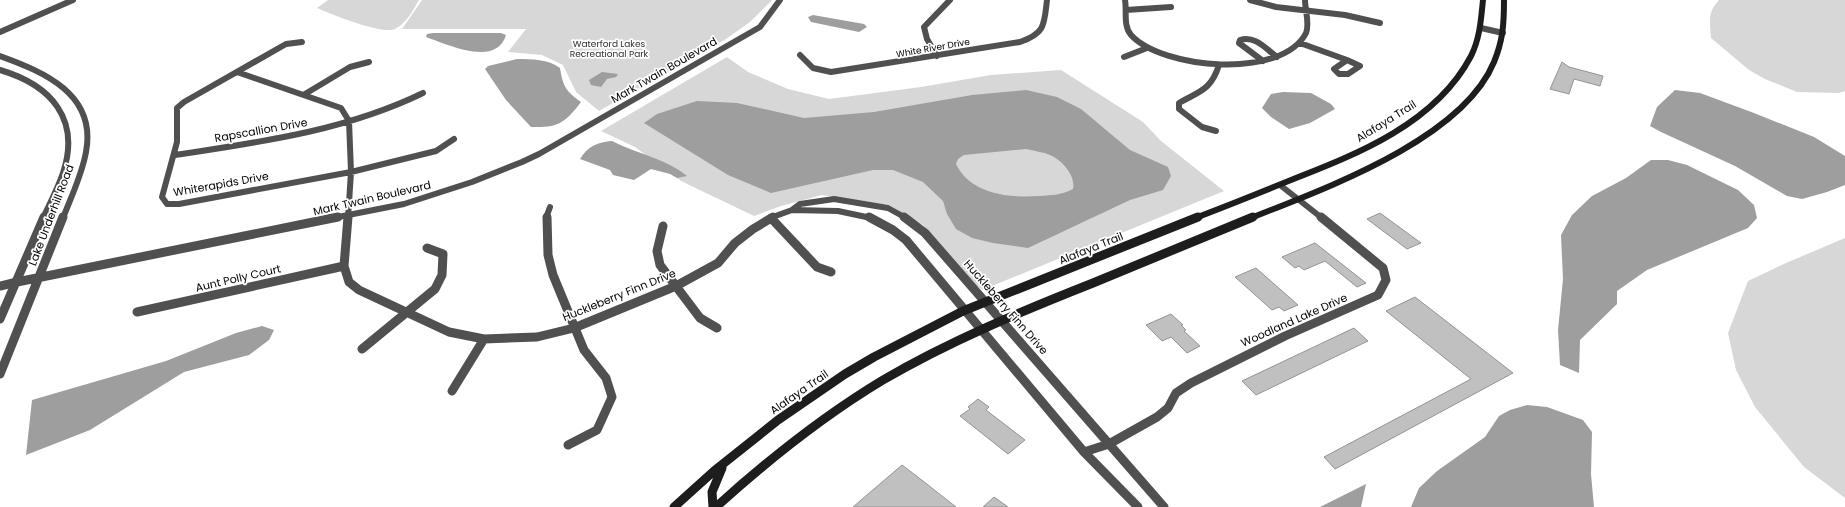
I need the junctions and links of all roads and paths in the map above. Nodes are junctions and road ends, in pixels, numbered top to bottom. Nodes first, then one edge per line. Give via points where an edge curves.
1 (73, 0) edge
2 (780, 0) edge
3 (950, 0) edge
4 (1048, 0) edge
5 (1125, 0) edge
6 (1250, 0) edge
7 (1305, 0) edge
8 (1483, 0) edge
9 (1504, 0) edge
10 (1171, 7) dead end
11 (1126, 10) junction
12 (1305, 10) junction
13 (1380, 23) dead end
14 (1481, 28) junction
15 (0, 32) edge
16 (1503, 32) junction
17 (302, 42) dead end
18 (1300, 43) junction
19 (1147, 48) junction
20 (800, 55) dead end
21 (0, 56) edge
22 (938, 56) junction
23 (1124, 57) dead end
24 (1277, 57) junction
25 (1348, 60) junction
26 (1263, 61) junction
27 (369, 62) dead end
28 (1219, 64) junction
29 (0, 70) edge
30 (236, 72) junction
31 (423, 93) dead end
32 (305, 94) junction
33 (349, 121) junction
34 (1216, 131) dead end
35 (454, 139) dead end
36 (175, 155) junction
37 (351, 172) junction
38 (1280, 185) junction
39 (1298, 199) junction
40 (550, 207) dead end
41 (792, 210) junction
42 (348, 216) junction
43 (771, 218) junction
44 (663, 226) dead end
45 (427, 248) dead end
46 (344, 266) junction
47 (831, 272) dead end
48 (38, 278) junction
49 (17, 282) junction
50 (0, 286) edge
51 (676, 286) junction
52 (986, 302) junction
53 (964, 311) junction
54 (137, 312) dead end
55 (407, 314) junction
56 (0, 319) edge
57 (1002, 320) junction
58 (574, 328) junction
59 (717, 328) dead end
60 (980, 329) junction
61 (484, 340) junction
62 (362, 349) dead end
63 (0, 374) edge
64 (452, 391) dead end
65 (1109, 444) junction
66 (568, 445) dead end
67 (1084, 452) junction
68 (723, 465) junction
69 (674, 507) edge
70 (713, 507) edge
71 (716, 507) edge
72 (1138, 507) edge
73 (1164, 507) edge

1 - 15 street
2 - 42 street, Mark Twain Boulevard via 760,27 539,154 458,188 404,204
3 - 22 street via 924,27 927,39
4 - 22 street, White River Drive via 1042,30 1035,38
5 - 11 street
6 - 12 street via 1276,7
7 - 12 street
8 - 14 main road, Alafaya Trail
9 - 16 main road
10 - 11 street
11 - 19 street via 1126,26 1135,39
12 - 13 street
12 - 18 street via 1306,32
14 - 16 street
14 - 38 main road, Alafaya Trail via 1474,49 1462,70 1446,91 1424,112 1396,132 1362,150
16 - 39 main road via 1497,54 1485,77 1469,99 1441,125 1417,143 1382,163
17 - 30 street via 286,44
18 - 24 street
18 - 25 street
19 - 23 street
19 - 28 street via 1184,60
20 - 22 street, White River Drive via 807,66 831,72
21 - 48 street, Lake Underhill Road via 42,72 59,82 85,114 87,146 79,178
24 - 26 street
24 - 26 street via 1254,40 1240,40 1242,46
25 - 25 street via 1336,68 1335,71 1339,74 1348,74 1360,66
26 - 28 street
27 - 32 street via 350,67
28 - 34 street via 1216,78 1208,88 1180,103 1179,109 1202,127
29 - 49 street, Lake Underhill Road via 15,74 39,88 58,107 66,120 69,139 63,173
30 - 32 street
30 - 36 street, Whiterapids Drive via 178,108 180,120
31 - 33 street, Rapscallion Drive via 404,104
32 - 33 street via 341,108
33 - 36 street, Rapscallion Drive via 314,132
33 - 37 street, Huckleberry Finn Drive
35 - 37 street via 436,151
36 - 37 street, Whiterapids Drive via 162,197 167,204 179,204
37 - 42 street, Huckleberry Finn Drive
38 - 39 street, Woodland Lake Drive
38 - 52 main road, Alafaya Trail
39 - 57 main road
39 - 65 street, Woodland Lake Drive via 1380,264 1387,279 1385,288 1378,295 1285,336 1191,383 1176,393 1168,408 1157,417
40 - 58 street via 546,220 548,255 553,275
41 - 43 street, Huckleberry Finn Drive
41 - 52 street, Huckleberry Finn Drive via 800,204 834,199 888,208 925,233
41 - 53 street, Huckleberry Finn Drive via 837,210 864,215 892,228 906,240
42 - 46 street, Huckleberry Finn Drive
42 - 48 street, Mark Twain Boulevard
43 - 47 street via 817,268
43 - 51 street, Huckleberry Finn Drive via 734,243 718,263
44 - 51 street via 657,251 660,265
45 - 55 street via 443,254 442,275 435,289
46 - 54 street, Aunt Polly Court
46 - 55 street, Huckleberry Finn Drive via 349,282 359,290
48 - 49 street, Mark Twain Boulevard
48 - 63 street, Lake Underhill Road
49 - 50 street, Mark Twain Boulevard
49 - 56 street, Lake Underhill Road
51 - 58 street, Huckleberry Finn Drive
51 - 59 street via 700,318
52 - 53 main road, Alafaya Trail
52 - 57 street, Huckleberry Finn Drive
53 - 60 street, Huckleberry Finn Drive
53 - 68 main road, Alafaya Trail via 907,339 846,374 784,416
55 - 61 street, Huckleberry Finn Drive via 449,332
55 - 62 street
57 - 60 main road
57 - 65 street, Huckleberry Finn Drive
58 - 61 street, Huckleberry Finn Drive via 537,337
58 - 66 street via 584,350 606,378 612,397 597,430
60 - 67 street, Huckleberry Finn Drive
60 - 71 main road via 899,371 850,401 782,450
61 - 64 street
65 - 67 street, Woodland Lake Drive
65 - 73 street, Huckleberry Finn Drive
67 - 72 street, Huckleberry Finn Drive
68 - 69 main road, Alafaya Trail
68 - 70 main road via 712,489 710,500

